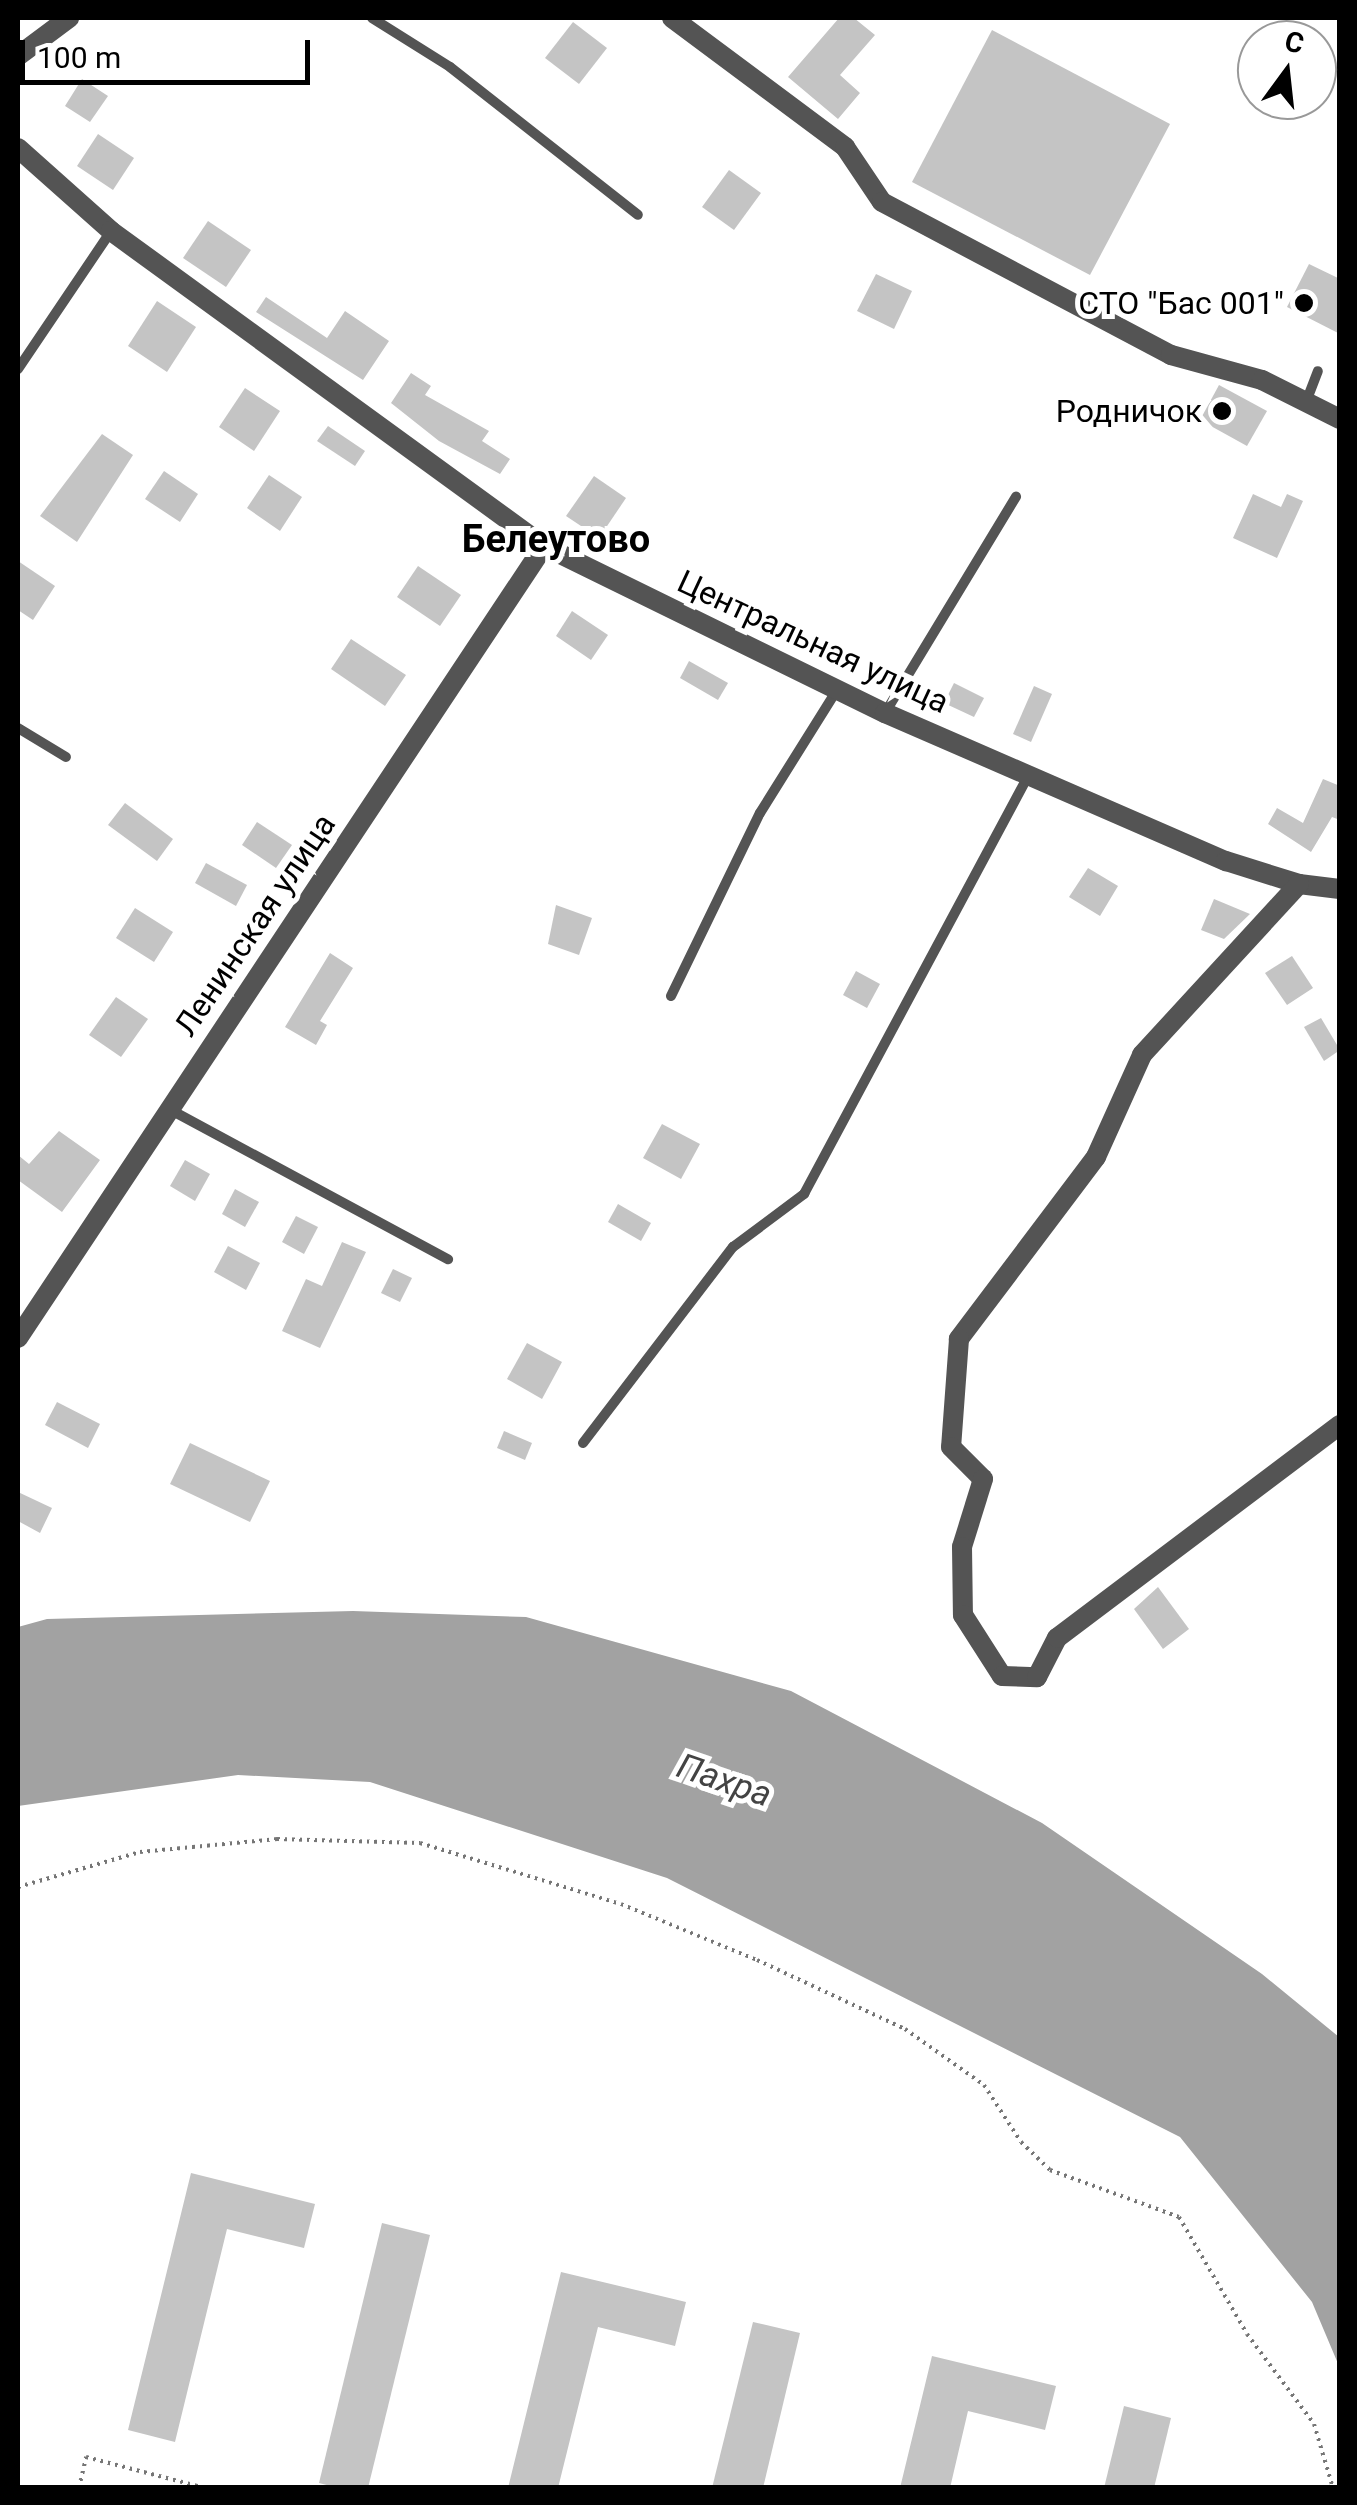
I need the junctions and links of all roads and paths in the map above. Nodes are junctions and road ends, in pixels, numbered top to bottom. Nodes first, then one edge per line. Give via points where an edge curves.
1 (68, 18) edge
2 (372, 18) edge
3 (672, 18) edge
4 (18, 56) edge
5 (18, 148) edge
6 (638, 215) dead end
7 (111, 230) junction
8 (18, 370) edge
9 (1318, 371) dead end
10 (1306, 402) junction
11 (1340, 420) edge
12 (1016, 497) dead end
13 (544, 546) junction
14 (837, 690) junction
15 (885, 713) junction
16 (18, 728) edge
17 (66, 756) dead end
18 (1028, 775) junction
19 (1299, 884) junction
20 (1340, 888) edge
21 (671, 996) dead end
22 (169, 1109) junction
23 (448, 1260) dead end
24 (18, 1338) edge
25 (1340, 1425) edge
26 (583, 1443) dead end
27 (18, 1886) edge
28 (79, 2488) edge
29 (206, 2488) edge
30 (1333, 2488) edge

1 - 4 street
2 - 6 lane via 450,67
3 - 10 street via 845,147 882,202 1171,355 1262,380
5 - 7 street, Центральная улица
7 - 8 lane
7 - 13 street, Центральная улица
9 - 10 lane
10 - 11 street
12 - 15 lane
13 - 14 street, Центральная улица
13 - 22 street, Ленинская улица
14 - 15 street, Центральная улица
14 - 21 lane via 760,813
15 - 18 street, Центральная улица
16 - 17 lane
18 - 19 street, Центральная улица via 1226,861
18 - 26 lane via 804,1194 733,1247
19 - 20 street, Центральная улица
19 - 25 street via 1142,1056 1096,1156 959,1339 951,1446 983,1480 962,1548 963,1614 1002,1676 1037,1677 1057,1638
22 - 23 lane
22 - 24 street, Ленинская улица
27 - 30 path via 140,1852 277,1839 420,1842 621,1904 757,1960 905,2030 968,2074 1050,2170 1179,2216 1247,2334 1314,2424
28 - 29 path via 86,2457

